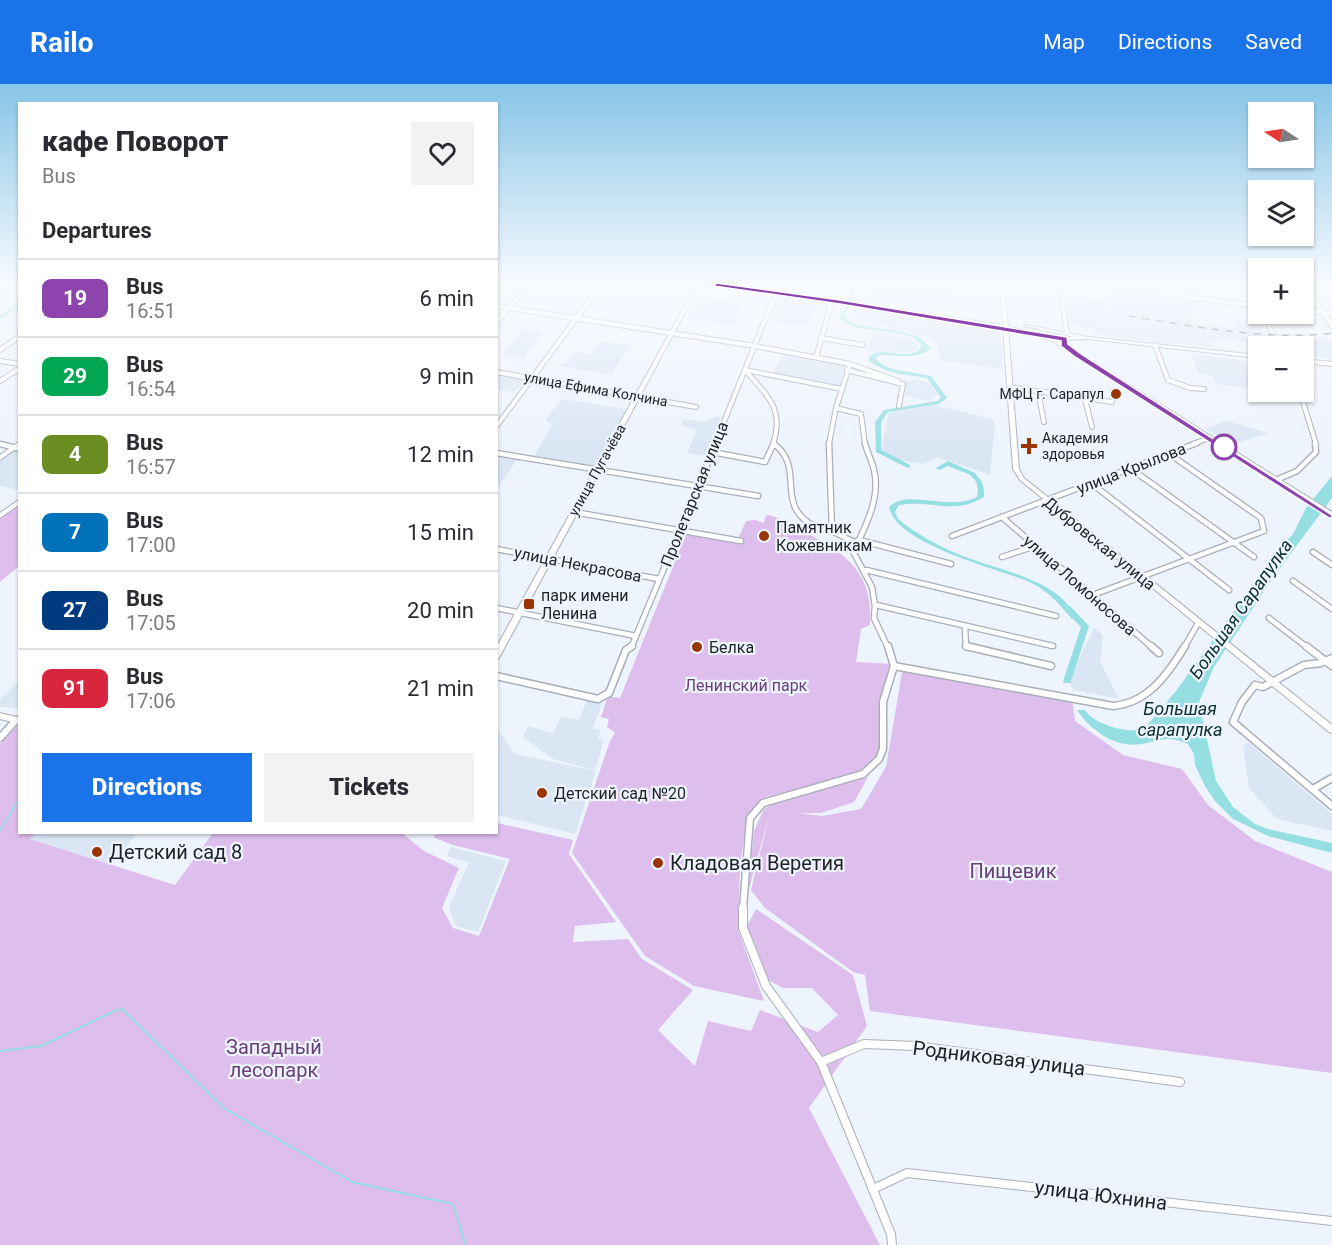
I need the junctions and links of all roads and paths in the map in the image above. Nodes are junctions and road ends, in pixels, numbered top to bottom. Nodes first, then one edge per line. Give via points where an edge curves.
1 (15, 339) edge
2 (561, 339) edge
3 (668, 339) edge
4 (715, 339) edge
5 (758, 339) edge
6 (821, 339) edge
7 (828, 339) edge
8 (1005, 339) edge
9 (1051, 339) edge
10 (1063, 339) edge
11 (1099, 339) edge
12 (863, 345) dead end
13 (1155, 345) junction
14 (755, 346) junction
15 (0, 350) edge
16 (1078, 355) junction
17 (1248, 356) edge
18 (816, 357) junction
19 (0, 361) edge
20 (1314, 362) edge
21 (850, 364) junction
22 (1332, 364) edge
23 (18, 366) edge
24 (18, 368) edge
25 (745, 370) junction
26 (847, 370) junction
27 (498, 372) edge
28 (533, 378) junction
29 (0, 381) edge
30 (898, 381) junction
31 (1009, 387) junction
32 (842, 389) junction
33 (1204, 389) dead end
34 (1038, 392) junction
35 (637, 395) junction
36 (1085, 399) junction
37 (1112, 402) dead end
38 (1303, 402) edge
39 (899, 406) dead end
40 (696, 407) dead end
41 (836, 408) junction
42 (1044, 422) dead end
43 (498, 424) edge
44 (1092, 428) dead end
45 (1209, 438) junction
46 (0, 444) edge
47 (774, 444) junction
48 (18, 446) edge
49 (712, 452) junction
50 (498, 453) edge
51 (1168, 453) junction
52 (0, 458) edge
53 (1130, 468) junction
54 (597, 470) junction
55 (1276, 480) junction
56 (1091, 483) junction
57 (698, 486) junction
58 (758, 496) dead end
59 (1047, 500) junction
60 (18, 502) edge
61 (574, 512) junction
62 (1332, 515) edge
63 (0, 516) edge
64 (1002, 517) junction
65 (680, 529) junction
66 (832, 531) junction
67 (952, 536) dead end
68 (859, 540) junction
69 (741, 541) dead end
70 (852, 541) junction
71 (1234, 544) junction
72 (1035, 546) junction
73 (498, 549) edge
74 (1313, 552) dead end
75 (1002, 557) dead end
76 (1254, 557) dead end
77 (1186, 558) junction
78 (548, 559) junction
79 (951, 564) dead end
80 (1332, 565) edge
81 (866, 570) junction
82 (1141, 576) junction
83 (659, 579) junction
84 (1293, 581) dead end
85 (1229, 590) dead end
86 (1090, 596) junction
87 (876, 605) junction
88 (498, 608) edge
89 (1332, 609) edge
90 (519, 613) junction
91 (1056, 616) dead end
92 (1269, 618) dead end
93 (1201, 625) junction
94 (965, 627) junction
95 (636, 636) junction
96 (1053, 646) dead end
97 (498, 652) edge
98 (1159, 653) dead end
99 (1329, 660) edge
100 (894, 666) junction
101 (1051, 666) dead end
102 (1332, 666) edge
103 (498, 676) edge
104 (1272, 683) junction
105 (0, 716) edge
106 (18, 719) edge
107 (1332, 730) edge
108 (0, 738) edge
109 (1332, 778) edge
110 (1313, 789) junction
111 (1332, 806) edge
112 (821, 1062) junction
113 (1180, 1082) dead end
114 (873, 1189) junction
115 (1332, 1221) edge
116 (892, 1245) edge

1 - 15 street
2 - 28 street
3 - 35 main road, улица Пугачёва
4 - 14 street
5 - 14 street, Пролетарская улица
6 - 18 street
7 - 12 street
8 - 31 main road, Дубровская улица
9 - 16 main road
10 - 16 main road via 1064,345
11 - 13 main road
13 - 17 main road
13 - 33 street via 1168,380
14 - 18 street
14 - 25 street, Пролетарская улица
16 - 45 main road
18 - 21 street
19 - 23 street
20 - 22 main road
21 - 26 street
21 - 30 street
24 - 29 street
25 - 32 street
25 - 47 street via 781,420
25 - 49 street, Пролетарская улица
26 - 30 street
26 - 32 street
27 - 28 street, улица Ефима Колчина
28 - 35 street, улица Ефима Колчина
28 - 43 street
30 - 39 street via 903,384
31 - 34 street
31 - 59 main road, Дубровская улица via 1016,469
32 - 41 street
34 - 36 street
34 - 42 street
35 - 40 street, улица Ефима Колчина
35 - 54 main road, улица Пугачёва
36 - 37 street
36 - 44 street
38 - 55 street via 1316,452 1297,471
41 - 66 street via 829,427
41 - 68 street via 861,414 875,472 873,504
45 - 51 street, улица Крылова
45 - 55 main road
46 - 48 street
47 - 49 street via 765,462
47 - 66 street via 784,449 790,459 790,494 796,512 806,523
48 - 52 main road
49 - 57 street, Пролетарская улица
50 - 54 street
51 - 53 street, улица Крылова
51 - 71 street via 1262,518 1264,531
53 - 56 street, улица Крылова
53 - 71 street
54 - 57 street
54 - 61 main road, улица Пугачёва
55 - 62 main road
56 - 59 street, улица Крылова
56 - 77 street
57 - 58 street
57 - 65 street, Пролетарская улица
59 - 64 street, улица Крылова
59 - 82 main road, Дубровская улица
60 - 63 main road
61 - 65 street
61 - 78 main road, улица Пугачёва
64 - 67 street, улица Крылова
64 - 72 street, улица Ломоносова
65 - 69 street
65 - 83 street, Пролетарская улица
66 - 70 street
68 - 70 street
68 - 79 street
70 - 81 street via 849,544 854,557
71 - 76 street
71 - 77 street
72 - 75 street
72 - 86 street, улица Ломоносова
73 - 78 street, улица Некрасова
74 - 80 street
77 - 82 street
77 - 85 street
78 - 83 street, улица Некрасова
78 - 90 main road, улица Пугачёва
81 - 87 street
81 - 91 street
82 - 86 street
82 - 93 main road, Дубровская улица
83 - 95 street, Пролетарская улица
84 - 89 street
86 - 98 street, улица Ломоносова
87 - 94 street
87 - 100 street via 874,618
88 - 90 street
90 - 95 street
90 - 97 main road, улица Пугачёва
92 - 99 street
93 - 100 street via 1154,687 1126,706
93 - 104 main road, Дубровская улица
94 - 96 street
94 - 101 street via 966,647
95 - 103 street, Пролетарская улица via 603,698
99 - 102 street
99 - 104 street via 1304,665
100 - 112 street via 883,702 883,749 873,766 863,774 763,803 750,818 743,928 766,986
104 - 107 main road, Дубровская улица
104 - 110 street via 1255,685 1233,722
105 - 106 main road
106 - 108 street
109 - 110 street
110 - 111 street
112 - 113 street, Родниковая улица via 864,1044 916,1046
112 - 114 street
114 - 115 street, улица Юхнина via 907,1173
114 - 116 street

